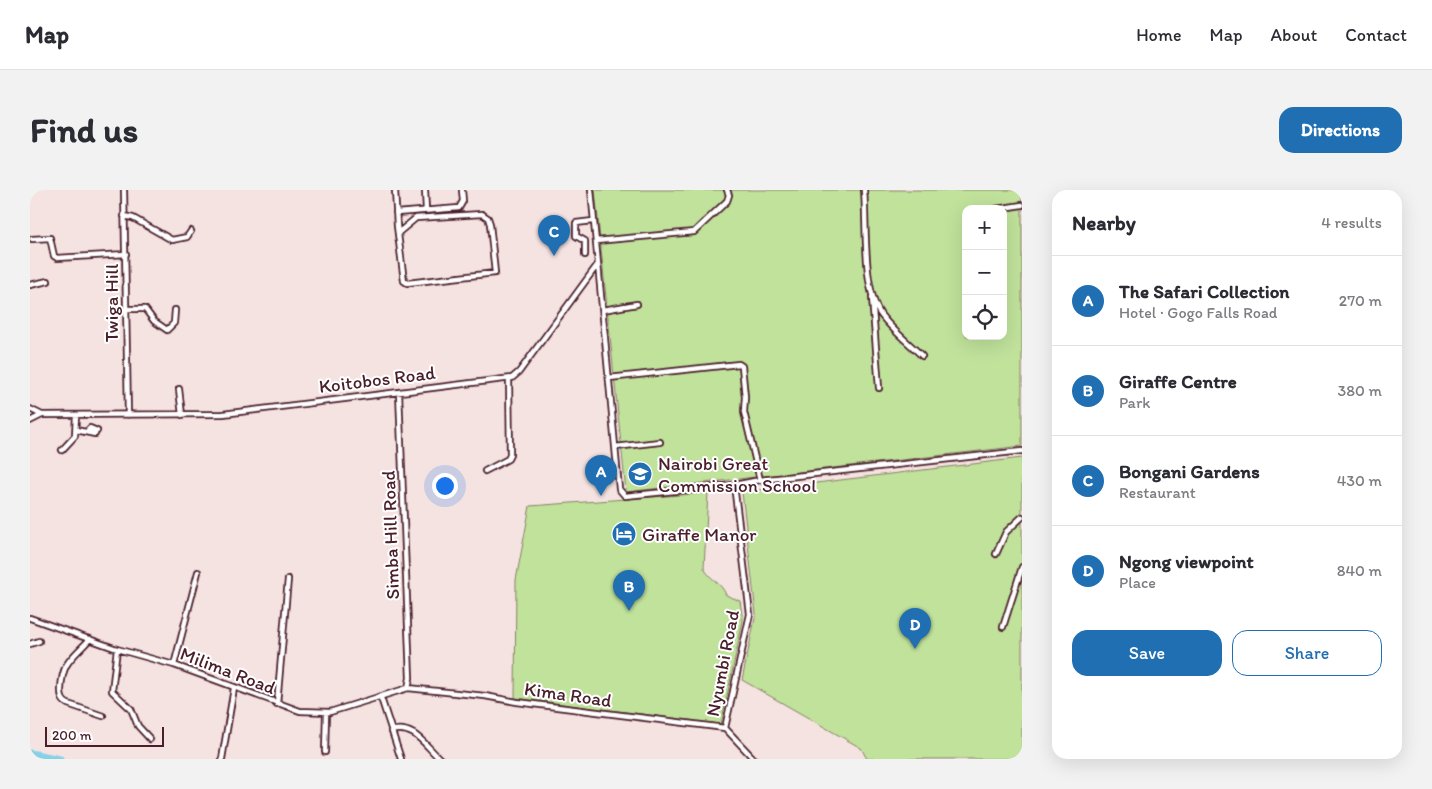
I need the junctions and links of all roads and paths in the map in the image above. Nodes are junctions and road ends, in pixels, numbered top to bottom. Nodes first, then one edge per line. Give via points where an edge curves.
1 (124, 190) edge
2 (395, 190) edge
3 (425, 190) edge
4 (462, 190) edge
5 (591, 190) edge
6 (727, 190) edge
7 (864, 190) edge
8 (1022, 205) edge
9 (1007, 207) edge
10 (426, 210) junction
11 (396, 213) junction
12 (124, 216) junction
13 (593, 221) junction
14 (191, 232) dead end
15 (398, 232) junction
16 (32, 239) dead end
17 (596, 241) junction
18 (126, 254) junction
19 (585, 255) dead end
20 (598, 264) junction
21 (48, 281) dead end
22 (30, 285) edge
23 (871, 288) junction
24 (637, 304) dead end
25 (126, 309) junction
26 (175, 310) dead end
27 (603, 310) junction
28 (922, 356) dead end
29 (609, 378) junction
30 (509, 379) junction
31 (879, 388) dead end
32 (179, 389) dead end
33 (399, 392) junction
34 (30, 410) edge
35 (42, 415) junction
36 (76, 415) junction
37 (128, 415) junction
38 (182, 415) junction
39 (30, 422) edge
40 (76, 430) junction
41 (96, 433) dead end
42 (660, 442) dead end
43 (615, 447) junction
44 (64, 450) dead end
45 (1022, 451) edge
46 (485, 471) dead end
47 (760, 480) junction
48 (734, 485) junction
49 (1022, 517) edge
50 (996, 554) dead end
51 (1022, 567) edge
52 (198, 572) dead end
53 (288, 579) dead end
54 (30, 618) edge
55 (1003, 628) dead end
56 (90, 639) junction
57 (39, 642) dead end
58 (30, 644) edge
59 (117, 649) junction
60 (174, 665) junction
61 (234, 688) junction
62 (408, 688) junction
63 (381, 698) junction
64 (277, 704) junction
65 (326, 713) junction
66 (103, 716) dead end
67 (725, 728) junction
68 (392, 731) junction
69 (150, 739) dead end
70 (325, 752) dead end
71 (222, 759) edge
72 (401, 759) edge
73 (440, 759) edge
74 (754, 759) edge

1 - 12 street, Twiga Hill
2 - 11 street
3 - 10 street
4 - 10 street via 463,202 459,208
5 - 13 street
6 - 17 street via 727,201 694,232
7 - 23 street
8 - 9 street
10 - 11 street
11 - 15 street
12 - 14 street via 172,240 187,237
12 - 18 street, Twiga Hill
13 - 17 street
13 - 19 street via 576,223 574,230 576,236 585,241
15 - 15 street via 402,278 407,284 495,273 490,224 482,214 416,218
16 - 18 street via 50,238 57,258
17 - 20 street
18 - 25 street, Twiga Hill
20 - 27 street
20 - 30 street via 519,372
21 - 22 street
23 - 28 street via 882,316
23 - 31 street
24 - 27 street
25 - 26 street via 145,309 167,330 174,323
25 - 37 street, Twiga Hill
27 - 29 street
29 - 43 street
29 - 47 street via 742,366 746,397 744,412
30 - 33 street, Koitobos Road
30 - 46 street via 510,455
32 - 38 street
33 - 38 street, Koitobos Road via 223,414
33 - 62 street, Simba Hill Road
34 - 35 street
35 - 36 street, Koitobos Road
35 - 39 street
36 - 37 street, Koitobos Road
36 - 40 street
37 - 38 street, Koitobos Road
40 - 41 street via 87,431 90,428
40 - 44 street
42 - 43 street
43 - 48 street via 621,493 625,496
45 - 47 street
47 - 48 street
48 - 67 street, Nyumbi Road via 750,614
49 - 50 street via 1006,532
51 - 55 street
52 - 60 street
53 - 64 street
54 - 56 street, Milima Road
56 - 59 street, Milima Road
56 - 66 street via 63,669 61,695 68,704
57 - 58 street
59 - 60 street, Milima Road
59 - 69 street via 112,691 131,709 138,726
60 - 61 street, Milima Road
61 - 64 street, Milima Road
61 - 71 street
62 - 63 street, Milima Road
62 - 67 street, Kima Road
63 - 65 street, Milima Road
63 - 68 street
64 - 65 street, Milima Road via 300,712
65 - 70 street
67 - 74 street
68 - 72 street
68 - 73 street via 409,730

